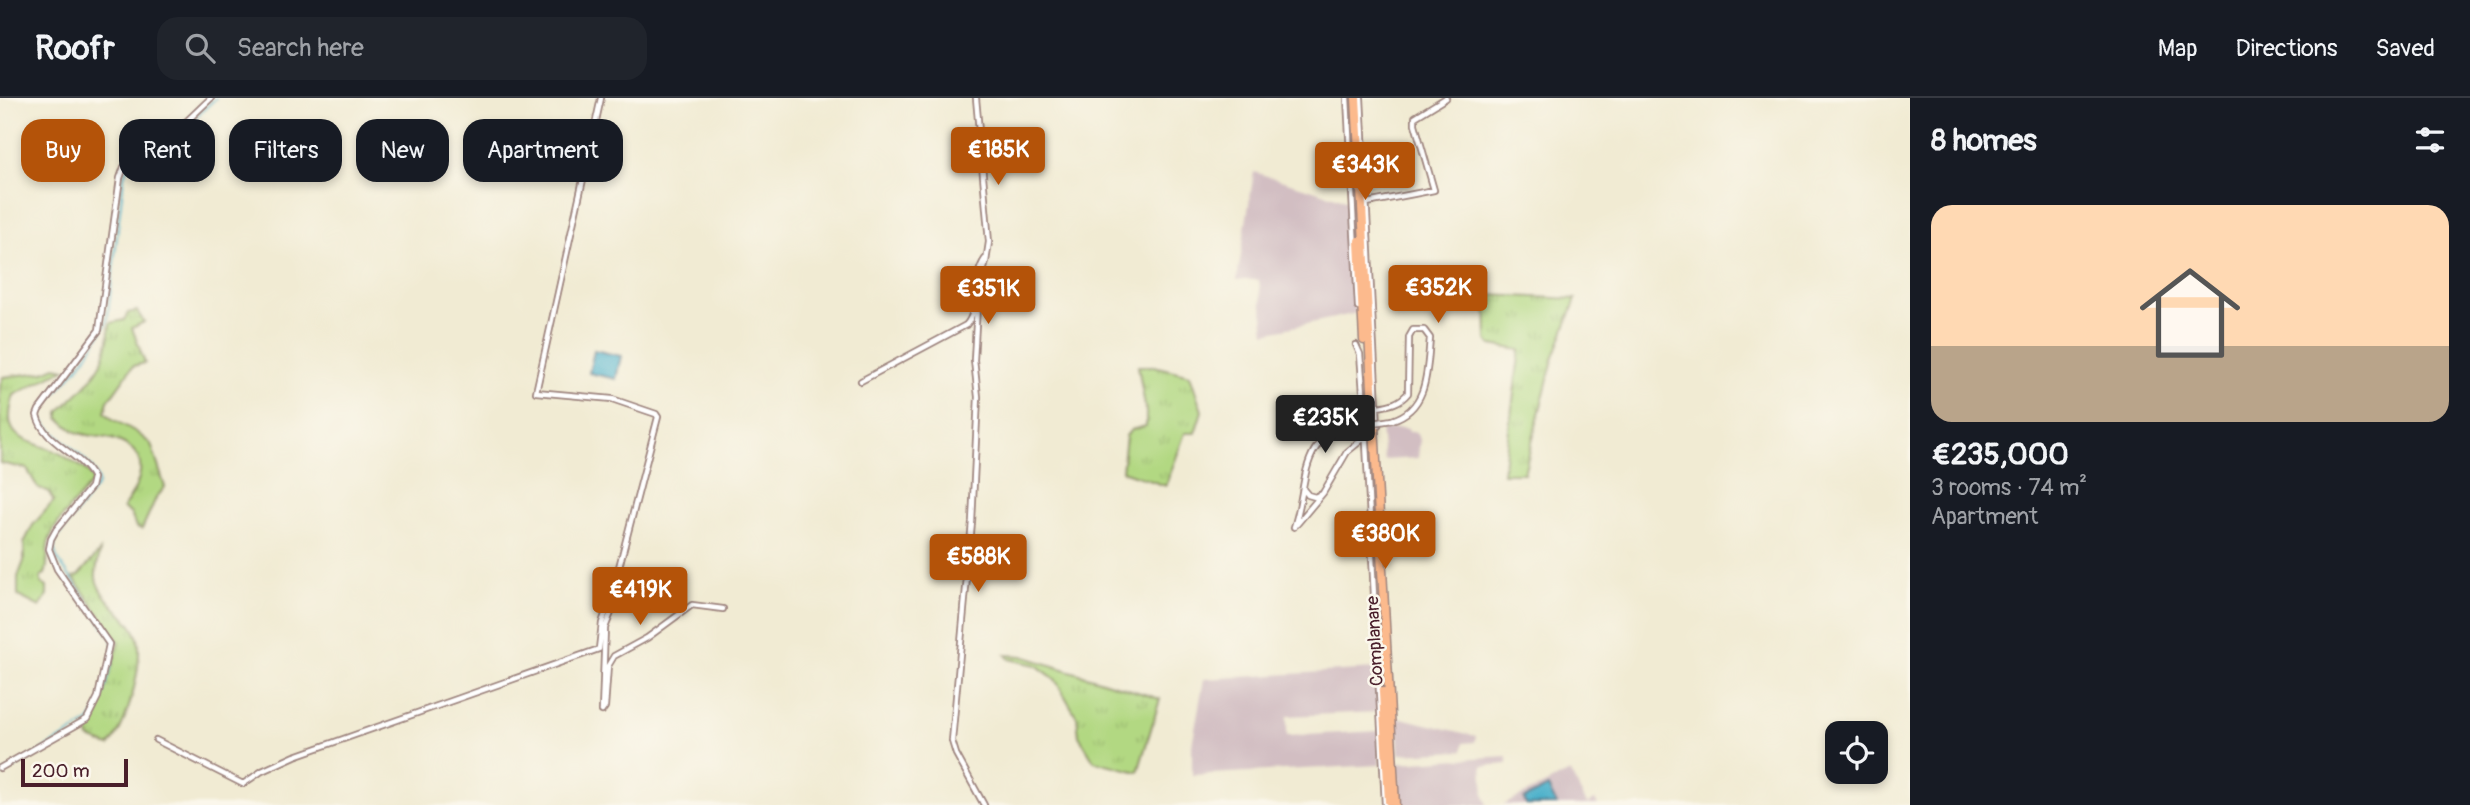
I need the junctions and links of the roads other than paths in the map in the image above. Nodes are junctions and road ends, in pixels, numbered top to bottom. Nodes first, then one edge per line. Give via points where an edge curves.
1 (211, 98) edge
2 (601, 98) edge
3 (976, 98) edge
4 (1354, 98) edge
5 (1446, 98) edge
6 (1367, 203) junction
7 (987, 255) junction
8 (1358, 307) dead end
9 (1356, 345) dead end
10 (861, 381) dead end
11 (1378, 407) junction
12 (1365, 432) junction
13 (1366, 447) junction
14 (1352, 449) junction
15 (1367, 461) junction
16 (1303, 488) junction
17 (1323, 493) junction
18 (1302, 503) junction
19 (1310, 509) junction
20 (612, 594) junction
21 (723, 610) dead end
22 (156, 740) dead end
23 (0, 768) edge
24 (984, 805) edge
25 (1387, 805) edge
26 (1396, 805) edge

1 - 23 street via 124,167 99,330 37,415 46,432 93,478 91,487 53,534 49,549 57,569 109,644 98,697 87,719
2 - 20 street via 536,392 612,399 658,416
3 - 7 street via 989,220
4 - 6 street, Complanare
4 - 8 street
4 - 25 highway
4 - 26 highway
5 - 6 street via 1415,117 1434,190
6 - 11 street, Complanare
7 - 10 street via 978,270 966,325
7 - 24 street via 978,288 972,522 952,741
9 - 12 street, Complanare
11 - 16 street, bridge via 1395,403 1408,393 1409,337 1413,330 1424,330 1430,338 1417,404 1392,419 1333,432 1310,456
11 - 26 street, Complanare
12 - 13 street, Complanare
12 - 14 street via 1362,442
13 - 14 street
13 - 15 street, Complanare
14 - 15 street
14 - 17 street
15 - 25 street, Complanare
16 - 17 street via 1315,497
16 - 18 street
16 - 19 street
17 - 19 street
18 - 19 street
18 - 19 street via 1294,527
20 - 21 street via 615,600 606,622 604,647 604,711 608,666 614,656 692,605
20 - 22 street via 598,650 295,756 243,784

